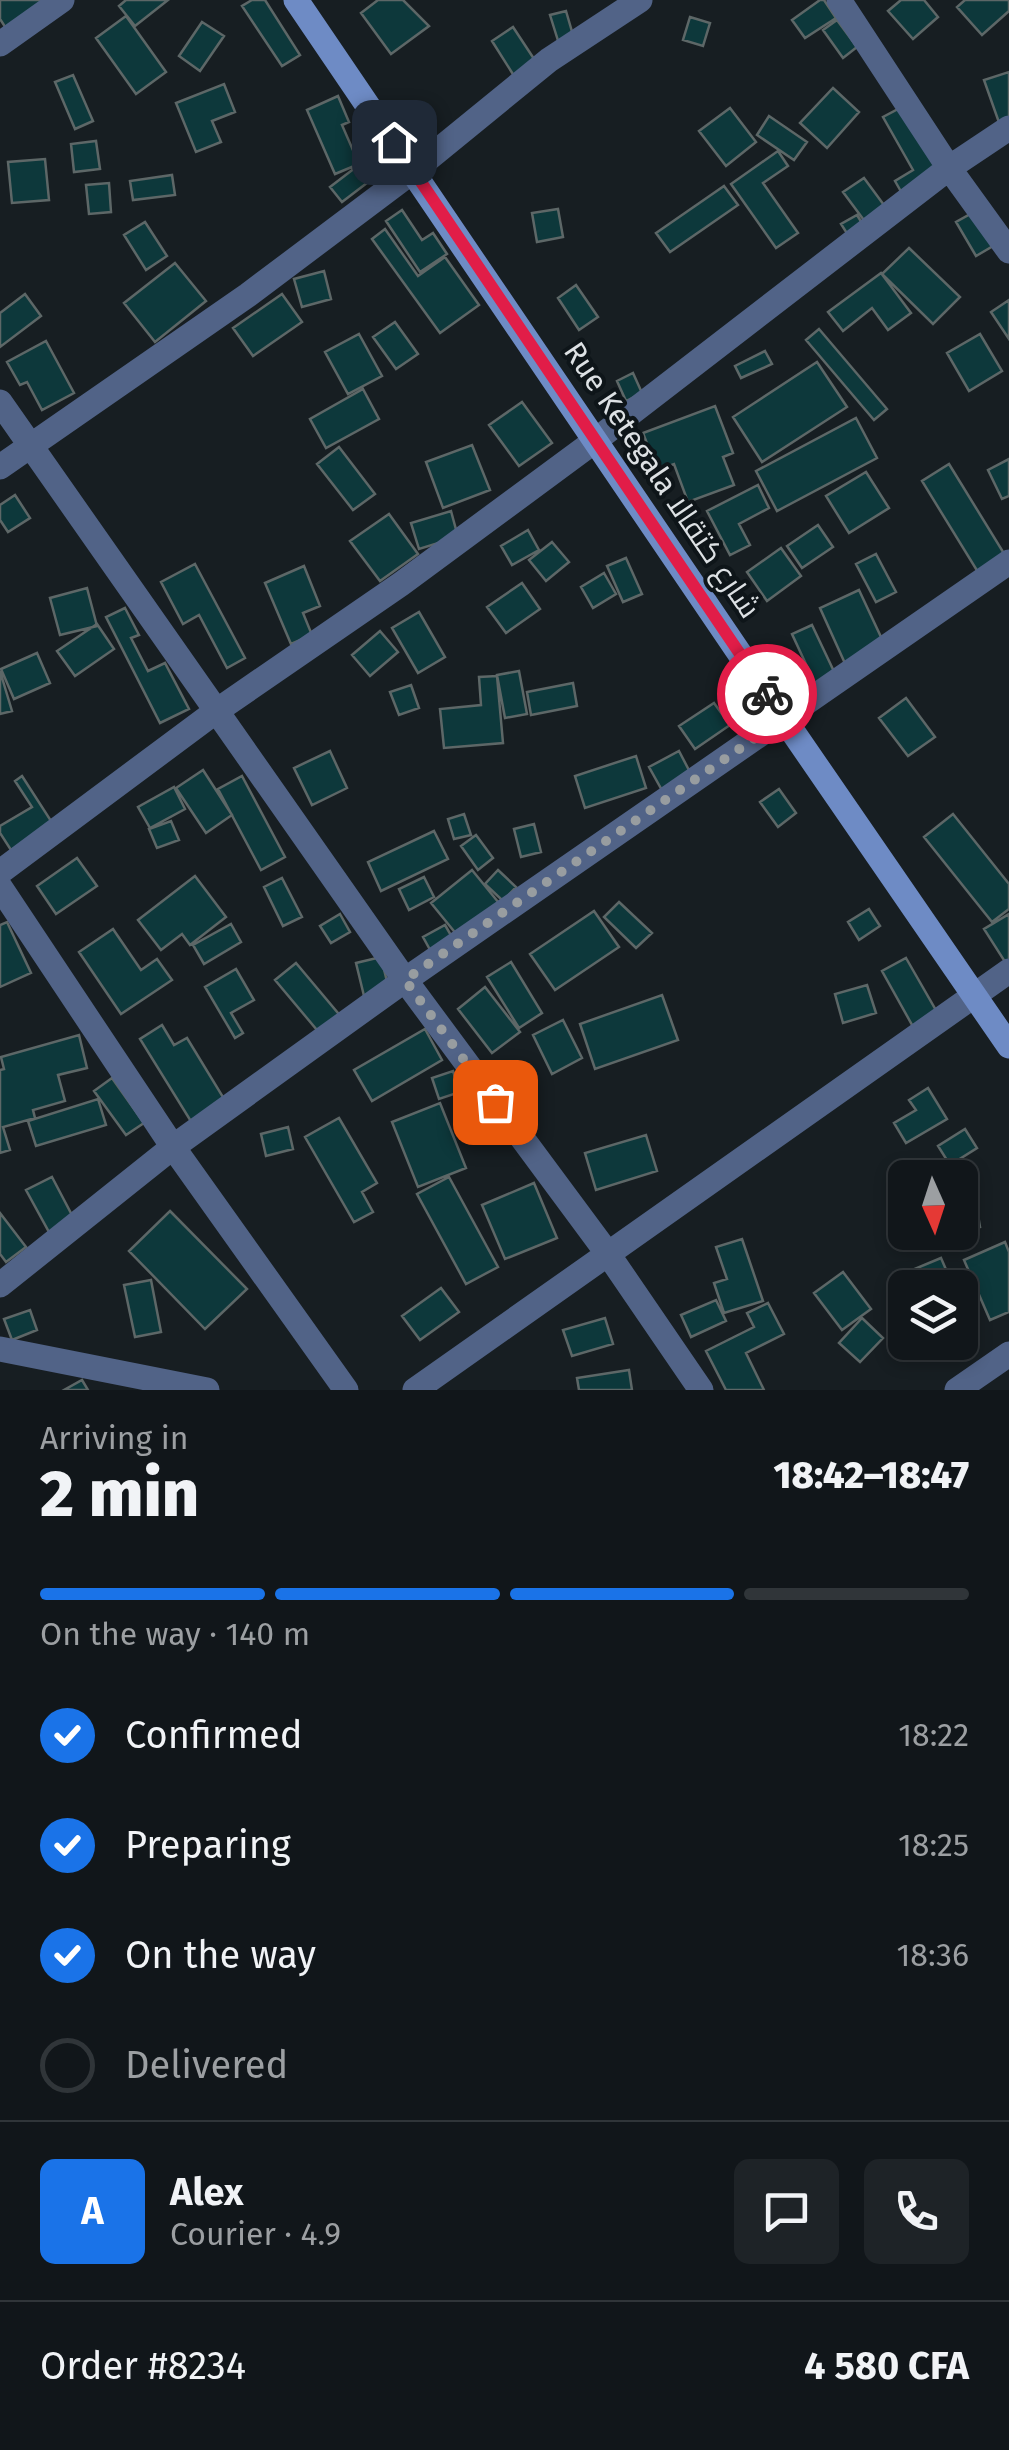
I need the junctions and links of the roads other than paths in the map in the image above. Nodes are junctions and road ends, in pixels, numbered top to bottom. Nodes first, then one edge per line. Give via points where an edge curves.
1 (62, 0) edge
2 (296, 0) edge
3 (640, 0) edge
4 (839, 0) edge
5 (0, 44) edge
6 (1009, 128) edge
7 (949, 168) junction
8 (413, 171) junction
9 (1009, 252) edge
10 (0, 402) edge
11 (596, 440) junction
12 (33, 446) junction
13 (0, 467) edge
14 (1009, 562) edge
15 (215, 712) junction
16 (784, 718) junction
17 (0, 872) edge
18 (0, 888) edge
19 (1009, 971) edge
20 (405, 980) junction
21 (974, 997) junction
22 (1009, 1046) edge
23 (174, 1147) junction
24 (608, 1254) junction
25 (0, 1285) edge
26 (0, 1349) edge
27 (1009, 1354) edge
28 (208, 1390) edge
29 (346, 1390) edge
30 (415, 1390) edge
31 (702, 1390) edge
32 (957, 1390) edge

1 - 5 street
2 - 8 street, Rue Ketegala شارع كتقالا
3 - 8 street via 549,60
4 - 7 street
6 - 7 street
7 - 9 street
7 - 11 street
8 - 11 street, Rue Ketegala شارع كتقالا
8 - 12 street
10 - 12 street
11 - 15 street
11 - 16 street, Rue Ketegala شارع كتقالا
12 - 13 street
12 - 15 street
14 - 16 street
15 - 17 street
15 - 20 street
16 - 20 street
16 - 21 street, Rue Ketegala شارع كتقالا
18 - 23 street
19 - 21 street
20 - 23 street
20 - 24 street
21 - 22 street, Rue Ketegala شارع كتقالا
21 - 24 street
23 - 25 street
23 - 29 street
24 - 30 street
24 - 31 street
26 - 28 street
27 - 32 street

